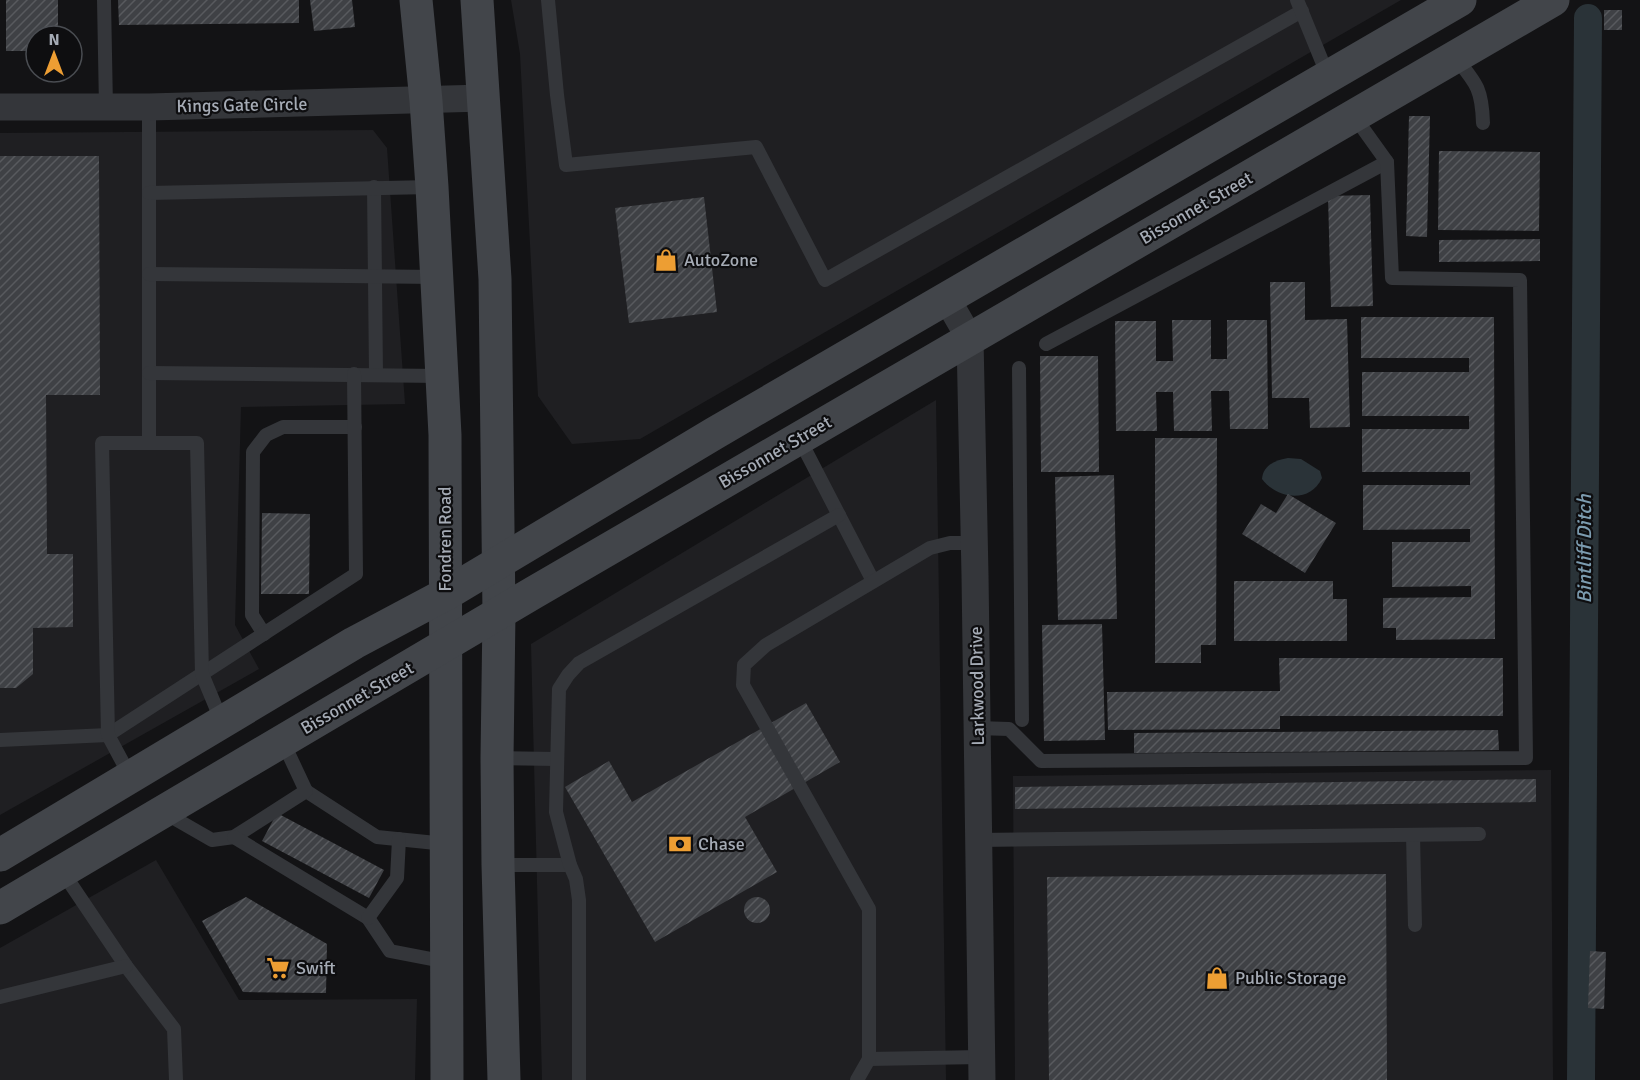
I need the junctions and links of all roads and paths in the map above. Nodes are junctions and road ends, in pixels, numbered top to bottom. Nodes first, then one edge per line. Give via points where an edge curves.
1 (104, 0) edge
2 (416, 0) edge
3 (477, 0) edge
4 (548, 0) edge
5 (1460, 0) edge
6 (1553, 0) edge
7 (1300, 5) edge
8 (1455, 57) junction
9 (1329, 77) junction
10 (484, 98) junction
11 (426, 101) junction
12 (0, 107) edge
13 (106, 107) junction
14 (149, 107) junction
15 (1354, 116) junction
16 (1483, 123) dead end
17 (1387, 162) junction
18 (375, 187) junction
19 (432, 187) junction
20 (149, 193) junction
21 (149, 274) junction
22 (375, 276) junction
23 (437, 277) junction
24 (947, 299) junction
25 (970, 339) junction
26 (1046, 344) dead end
27 (1019, 368) dead end
28 (149, 373) junction
29 (354, 374) junction
30 (376, 374) junction
31 (442, 376) junction
32 (355, 427) junction
33 (799, 438) junction
34 (149, 443) junction
35 (838, 515) junction
36 (975, 543) junction
37 (498, 561) junction
38 (873, 581) junction
39 (446, 594) junction
40 (500, 613) junction
41 (264, 634) junction
42 (447, 645) junction
43 (202, 674) junction
44 (1022, 720) dead end
45 (222, 722) junction
46 (977, 728) junction
47 (108, 735) junction
48 (0, 740) edge
49 (283, 742) junction
50 (497, 758) junction
51 (556, 759) junction
52 (131, 778) junction
53 (306, 791) junction
54 (163, 812) junction
55 (41, 831) junction
56 (1479, 834) dead end
57 (1413, 835) junction
58 (234, 837) junction
59 (399, 839) junction
60 (978, 840) junction
61 (447, 844) junction
62 (0, 855) edge
63 (498, 865) junction
64 (570, 865) junction
65 (62, 871) junction
66 (0, 908) edge
67 (368, 918) junction
68 (1415, 925) dead end
69 (447, 962) junction
70 (126, 966) junction
71 (0, 997) edge
72 (869, 1059) junction
73 (982, 1069) edge
74 (176, 1080) edge
75 (447, 1080) edge
76 (504, 1080) edge
77 (579, 1080) edge
78 (857, 1080) edge

1 - 13 lane
2 - 11 main road, Fondren Road
3 - 10 main road
4 - 7 lane via 566,165 756,147 825,280
5 - 9 main road
6 - 8 main road, Bissonnet Street
7 - 9 lane
8 - 15 main road, Bissonnet Street
8 - 16 lane via 1480,92
9 - 15 main road
9 - 24 main road
10 - 11 street, Kings Gate Circle
10 - 37 main road via 495,279
11 - 14 street, Kings Gate Circle
11 - 19 main road, Fondren Road
12 - 13 street, Kings Gate Circle
13 - 14 street, Kings Gate Circle
14 - 20 lane
15 - 17 lane
15 - 25 main road, Bissonnet Street
17 - 26 lane
17 - 46 lane via 1392,278 1520,280 1526,758 1041,761 1009,729
18 - 19 lane
18 - 20 lane
18 - 22 lane
19 - 23 main road, Fondren Road
20 - 21 lane
21 - 22 lane
21 - 28 lane
22 - 23 lane
22 - 30 lane
23 - 31 main road, Fondren Road
24 - 25 street, Larkwood Drive
24 - 37 main road
25 - 33 main road, Bissonnet Street
25 - 36 street, Larkwood Drive
27 - 44 lane
28 - 29 lane
28 - 34 lane
29 - 30 lane
29 - 32 lane
30 - 31 lane
31 - 39 main road, Fondren Road
32 - 41 lane via 356,574
32 - 41 lane via 283,427 266,435 254,452 252,615
33 - 35 lane
33 - 40 main road, Bissonnet Street
34 - 43 lane via 197,443
34 - 47 lane via 102,443
35 - 38 lane
35 - 51 lane via 579,663 559,689
36 - 38 lane via 930,548
36 - 46 street, Larkwood Drive
37 - 39 main road
37 - 40 main road
38 - 72 lane via 766,645 744,665 743,685 869,909
39 - 42 main road, Fondren Road
39 - 45 main road
40 - 42 main road, Bissonnet Street
40 - 50 main road
41 - 43 lane
42 - 49 main road, Bissonnet Street
42 - 61 main road, Fondren Road
43 - 45 lane
43 - 47 lane
45 - 52 main road
46 - 60 street, Larkwood Drive
47 - 48 lane
47 - 52 lane
49 - 53 lane
49 - 54 main road, Bissonnet Street
50 - 51 lane
50 - 63 main road
51 - 64 lane via 556,812
52 - 55 main road
53 - 58 lane
53 - 59 lane via 377,837
54 - 58 lane via 212,840
54 - 65 main road, Bissonnet Street
55 - 62 main road
55 - 65 main road
56 - 57 lane
57 - 60 lane
57 - 68 lane
58 - 67 lane
59 - 61 lane
59 - 67 lane via 398,878
60 - 73 street, Larkwood Drive
61 - 69 main road, Fondren Road
63 - 64 lane
63 - 76 main road
64 - 77 lane via 579,900
65 - 66 main road, Bissonnet Street
65 - 70 lane
67 - 69 lane via 390,951
69 - 75 main road, Fondren Road
70 - 71 lane
70 - 74 lane via 174,1029
72 - 73 lane
72 - 78 lane

